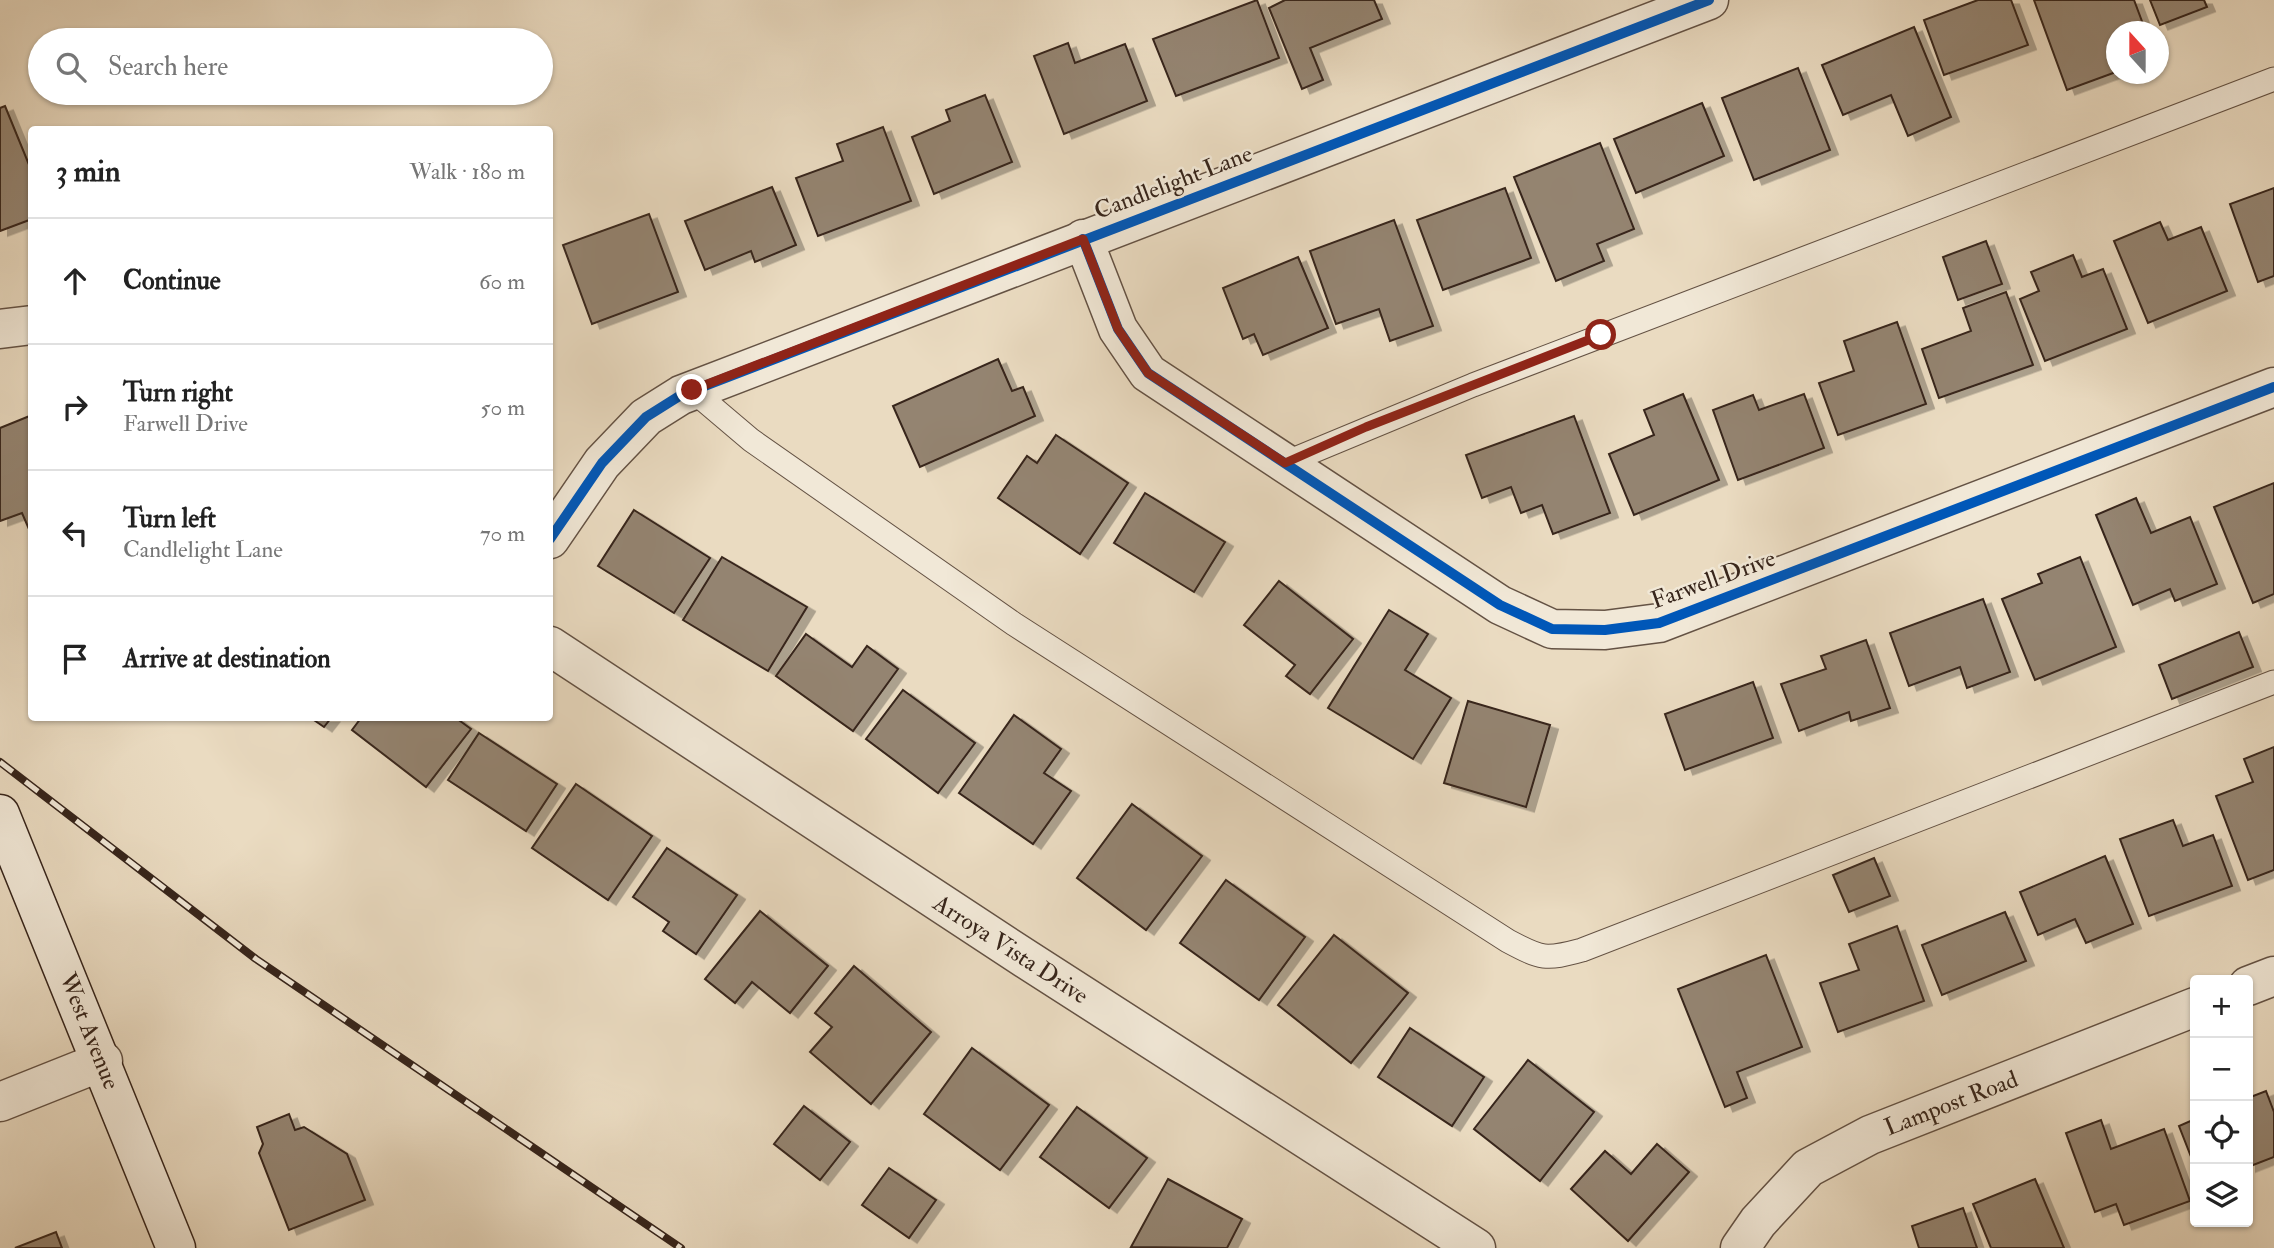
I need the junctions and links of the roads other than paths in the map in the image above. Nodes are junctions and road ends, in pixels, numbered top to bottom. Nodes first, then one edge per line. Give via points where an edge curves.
1 (1709, 0) edge
2 (2274, 79) edge
3 (1083, 239) junction
4 (28, 326) edge
5 (0, 329) edge
6 (2274, 387) edge
7 (692, 390) junction
8 (1285, 463) junction
9 (553, 535) edge
10 (553, 648) edge
11 (2274, 681) edge
12 (0, 814) edge
13 (2274, 976) edge
14 (2253, 984) edge
15 (2190, 1009) edge
16 (103, 1061) junction
17 (0, 1102) edge
18 (176, 1248) edge
19 (1476, 1248) edge
20 (1741, 1248) edge

1 - 3 street, Candlelight Lane
2 - 8 lane via 1473,385
3 - 7 street, Candlelight Lane
3 - 8 street, Farwell Drive via 1118,329 1148,373
4 - 5 street
6 - 8 street, Farwell Drive via 1659,623 1605,630 1552,629 1500,605
7 - 9 street, Candlelight Lane via 637,426 602,463
7 - 11 lane via 751,440 1014,624 1508,941 1550,958 1582,950
10 - 19 street, Arroya Vista Drive
12 - 16 street, West Avenue
13 - 14 street
15 - 20 street, Lampost Road via 1860,1140 1808,1168 1758,1222
16 - 17 street
16 - 18 street, West Avenue

